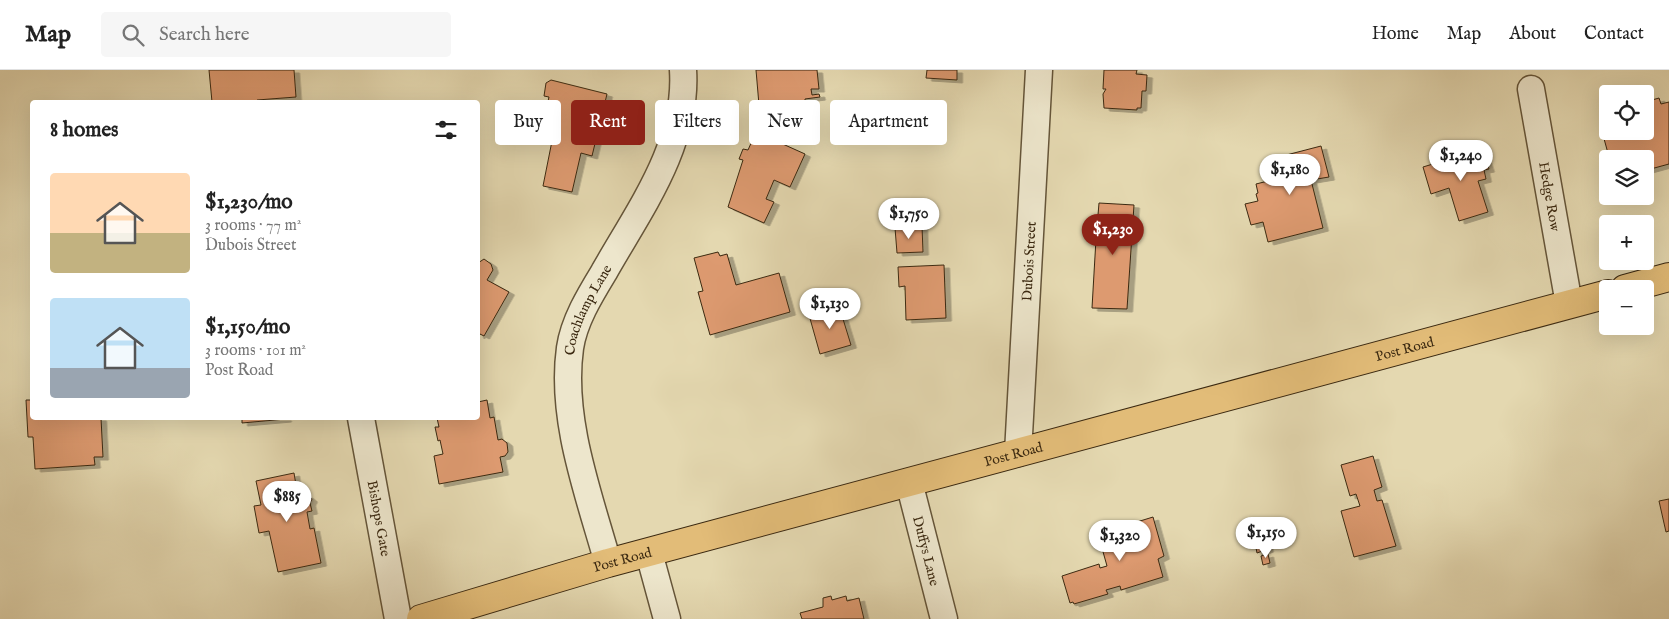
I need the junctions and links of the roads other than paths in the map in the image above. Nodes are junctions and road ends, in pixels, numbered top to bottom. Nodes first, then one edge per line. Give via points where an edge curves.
1 (683, 70) edge
2 (1040, 70) edge
3 (1531, 88) dead end
4 (1669, 277) edge
5 (1654, 281) edge
6 (1599, 296) edge
7 (1569, 304) junction
8 (361, 420) edge
9 (1018, 453) junction
10 (910, 482) junction
11 (649, 553) junction
12 (608, 563) junction
13 (398, 619) edge
14 (422, 619) edge
15 (667, 619) edge
16 (944, 619) edge

1 - 12 street, Coachlamp Lane via 682,103 666,162 591,294 578,319 570,346 570,411
2 - 9 street, Dubois Street
3 - 7 street, Hedge Row
4 - 5 main road
6 - 7 main road, Post Road
7 - 9 main road, Post Road
8 - 13 street, Bishops Gate
9 - 10 main road, Post Road
10 - 11 main road, Post Road
10 - 16 street, Duffys Lane
11 - 12 main road, Post Road
11 - 15 street
12 - 14 main road, Post Road

